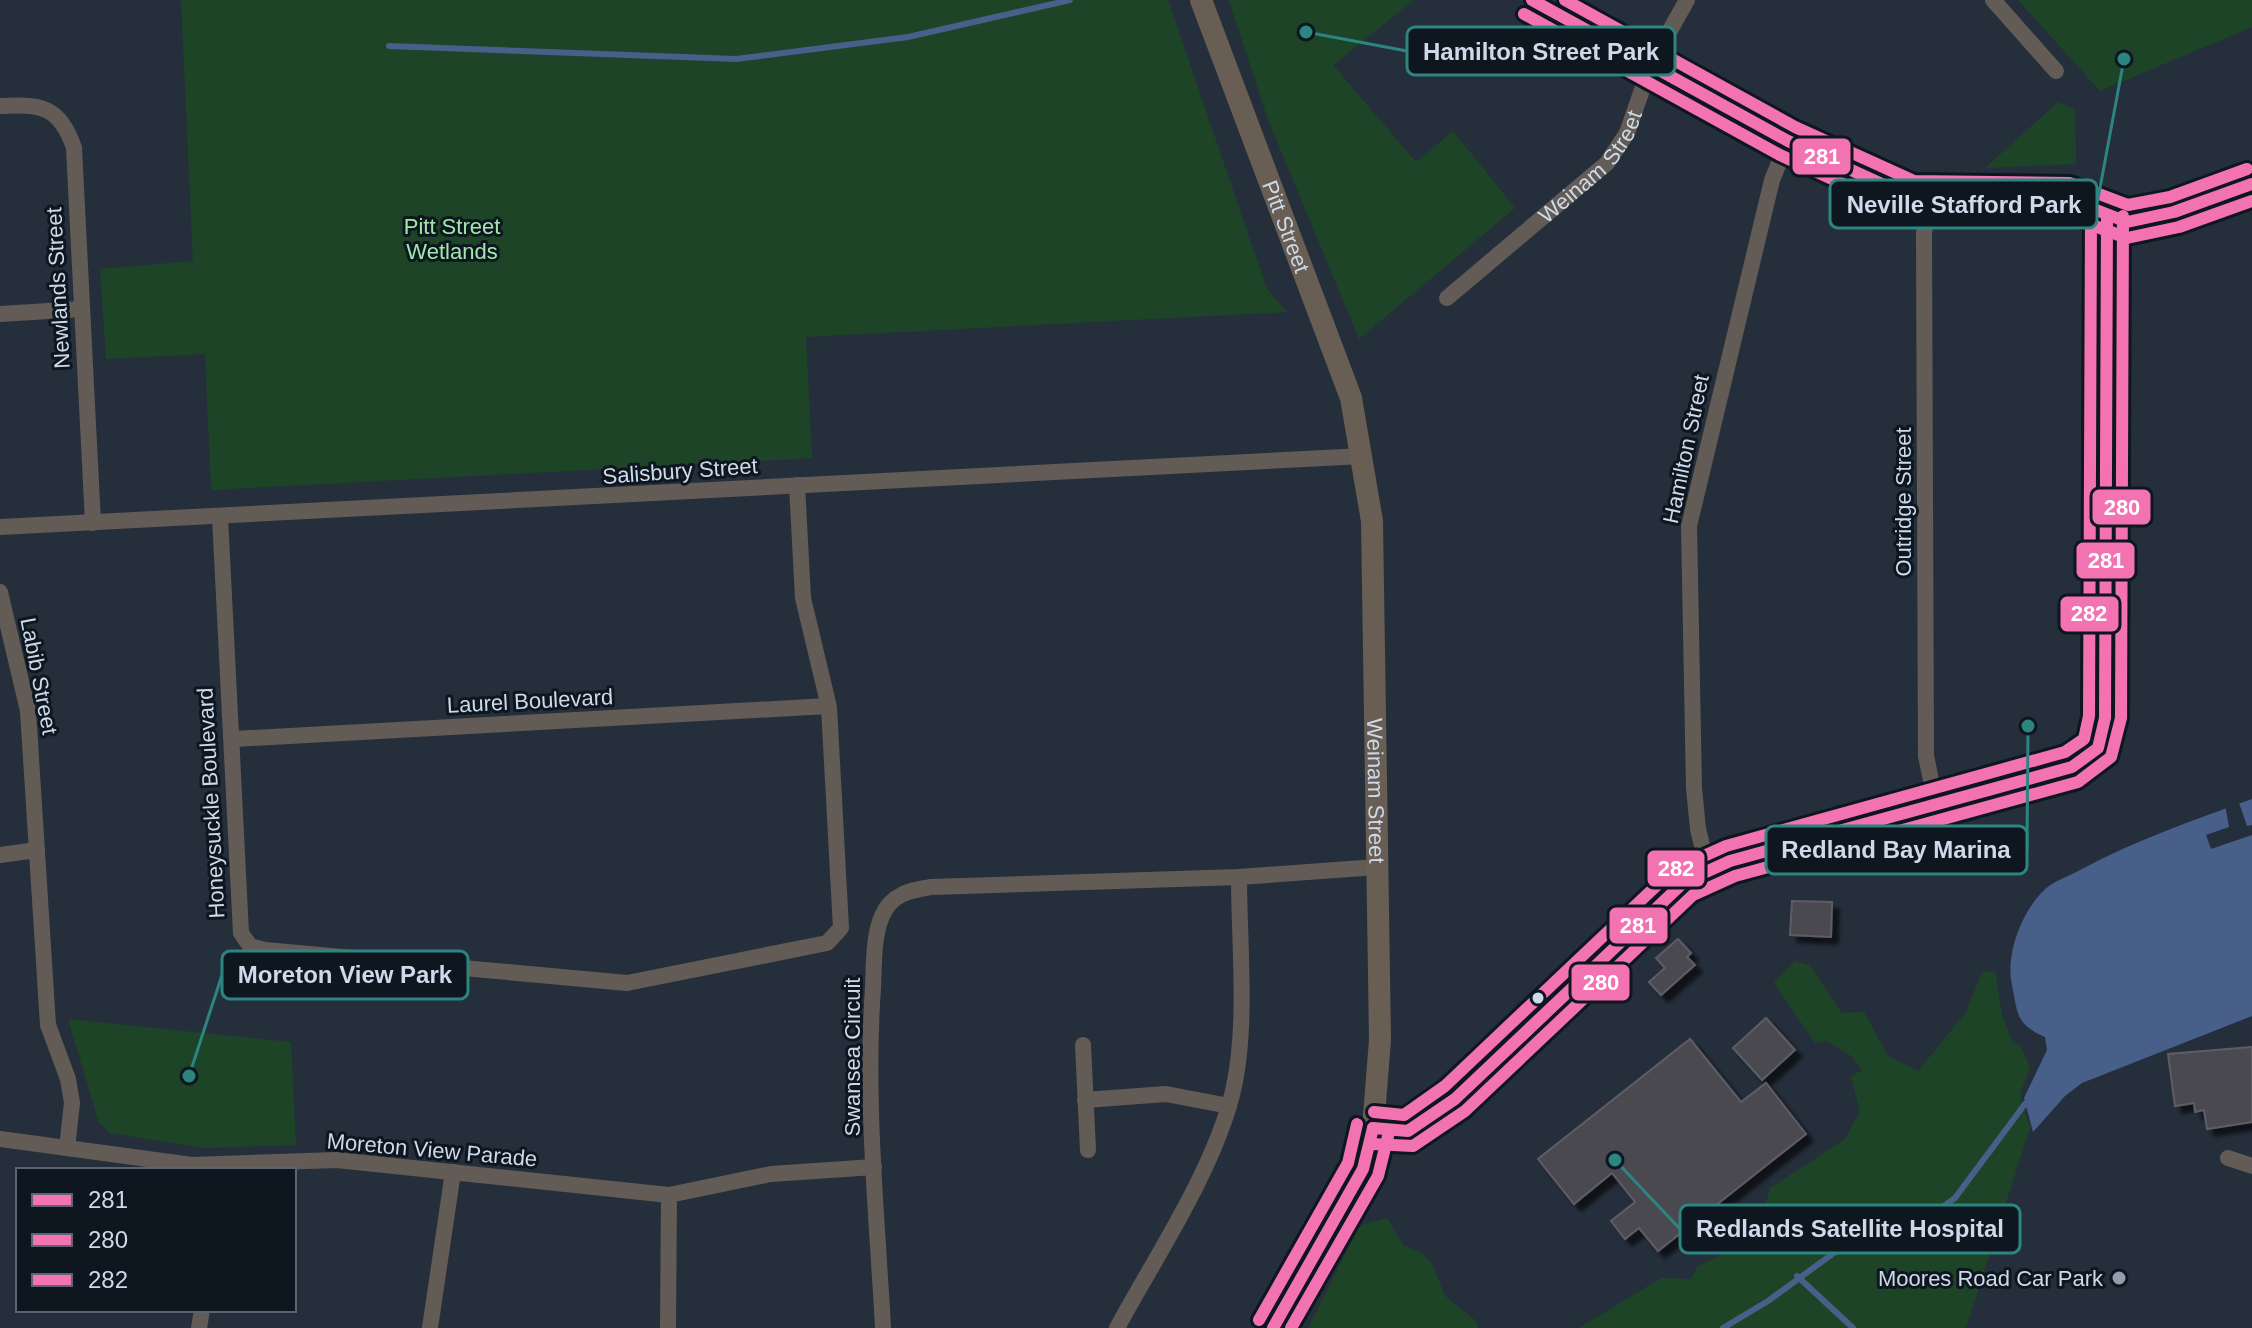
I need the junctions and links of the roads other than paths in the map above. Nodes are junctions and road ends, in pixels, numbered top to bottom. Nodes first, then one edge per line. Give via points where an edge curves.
1 (1201, 0) edge
2 (1532, 0) edge
3 (1687, 0) edge
4 (1993, 0) edge
5 (1651, 64) junction
6 (2056, 71) dead end
7 (0, 106) edge
8 (1788, 141) junction
9 (1929, 200) junction
10 (1447, 298) dead end
11 (81, 309) junction
12 (0, 314) edge
13 (1363, 456) junction
14 (797, 485) junction
15 (220, 517) junction
16 (93, 523) junction
17 (0, 527) edge
18 (0, 592) edge
19 (828, 706) junction
20 (234, 739) junction
21 (1936, 804) junction
22 (37, 850) junction
23 (0, 855) edge
24 (1377, 867) junction
25 (1708, 870) junction
26 (1239, 877) junction
27 (1083, 1045) dead end
28 (1085, 1100) junction
29 (1229, 1106) junction
30 (1373, 1128) junction
31 (0, 1139) edge
32 (67, 1148) junction
33 (1088, 1150) dead end
34 (2228, 1158) dead end
35 (2252, 1166) edge
36 (874, 1167) junction
37 (221, 1168) edge
38 (453, 1172) junction
39 (669, 1195) junction
40 (430, 1328) edge
41 (668, 1328) edge
42 (883, 1328) edge
43 (1117, 1328) edge
44 (1273, 1328) edge

1 - 13 street, Pitt Street via 1323,317 1351,398
2 - 5 street
3 - 5 street, Weinam Street
4 - 6 street
5 - 8 street
5 - 10 street, Weinam Street via 1627,133 1607,163
7 - 11 street, Newlands Street via 50,110 67,128 74,148
8 - 9 street via 1884,187
8 - 25 street, Hamilton Street via 1772,180 1689,526 1694,788
9 - 21 street, Outridge Street via 1924,234 1926,740
9 - 21 street via 2068,199 2107,216 2105,718 2098,748 2072,767
11 - 12 street
11 - 16 street, Newlands Street
13 - 14 street, Salisbury Street
13 - 24 street, Weinam Street via 1375,595
14 - 15 street, Salisbury Street
14 - 19 street, Honeysuckle Boulevard via 803,598
15 - 16 street, Salisbury Street
15 - 20 street, Honeysuckle Boulevard via 226,691
16 - 17 street, Salisbury Street
18 - 22 street, Labib Street via 28,711
19 - 20 street, Laurel Boulevard
19 - 20 street, Honeysuckle Boulevard via 841,928 827,943 627,983 250,946 241,933
21 - 25 street
22 - 23 street
22 - 32 street, Labib Street via 48,1025 72,1103
24 - 26 street, Swansea Circuit
24 - 30 street, Weinam Street via 1380,1040
25 - 30 street via 1684,882 1455,1099 1408,1131
26 - 29 street via 1239,1034
26 - 36 street, Swansea Circuit via 931,887 907,891 890,902 878,935 870,1033
27 - 28 street
28 - 29 street via 1166,1094
28 - 33 street
29 - 43 street via 1212,1153
30 - 44 street, Weinam Street via 1363,1169
31 - 32 street, Moreton View Parade
32 - 37 street, Moreton View Parade
34 - 35 street
36 - 39 street, Moreton View Parade via 771,1174
36 - 42 street, Swansea Circuit
37 - 38 street, Moreton View Parade via 337,1160
38 - 39 street, Moreton View Parade
38 - 40 street
39 - 41 street

